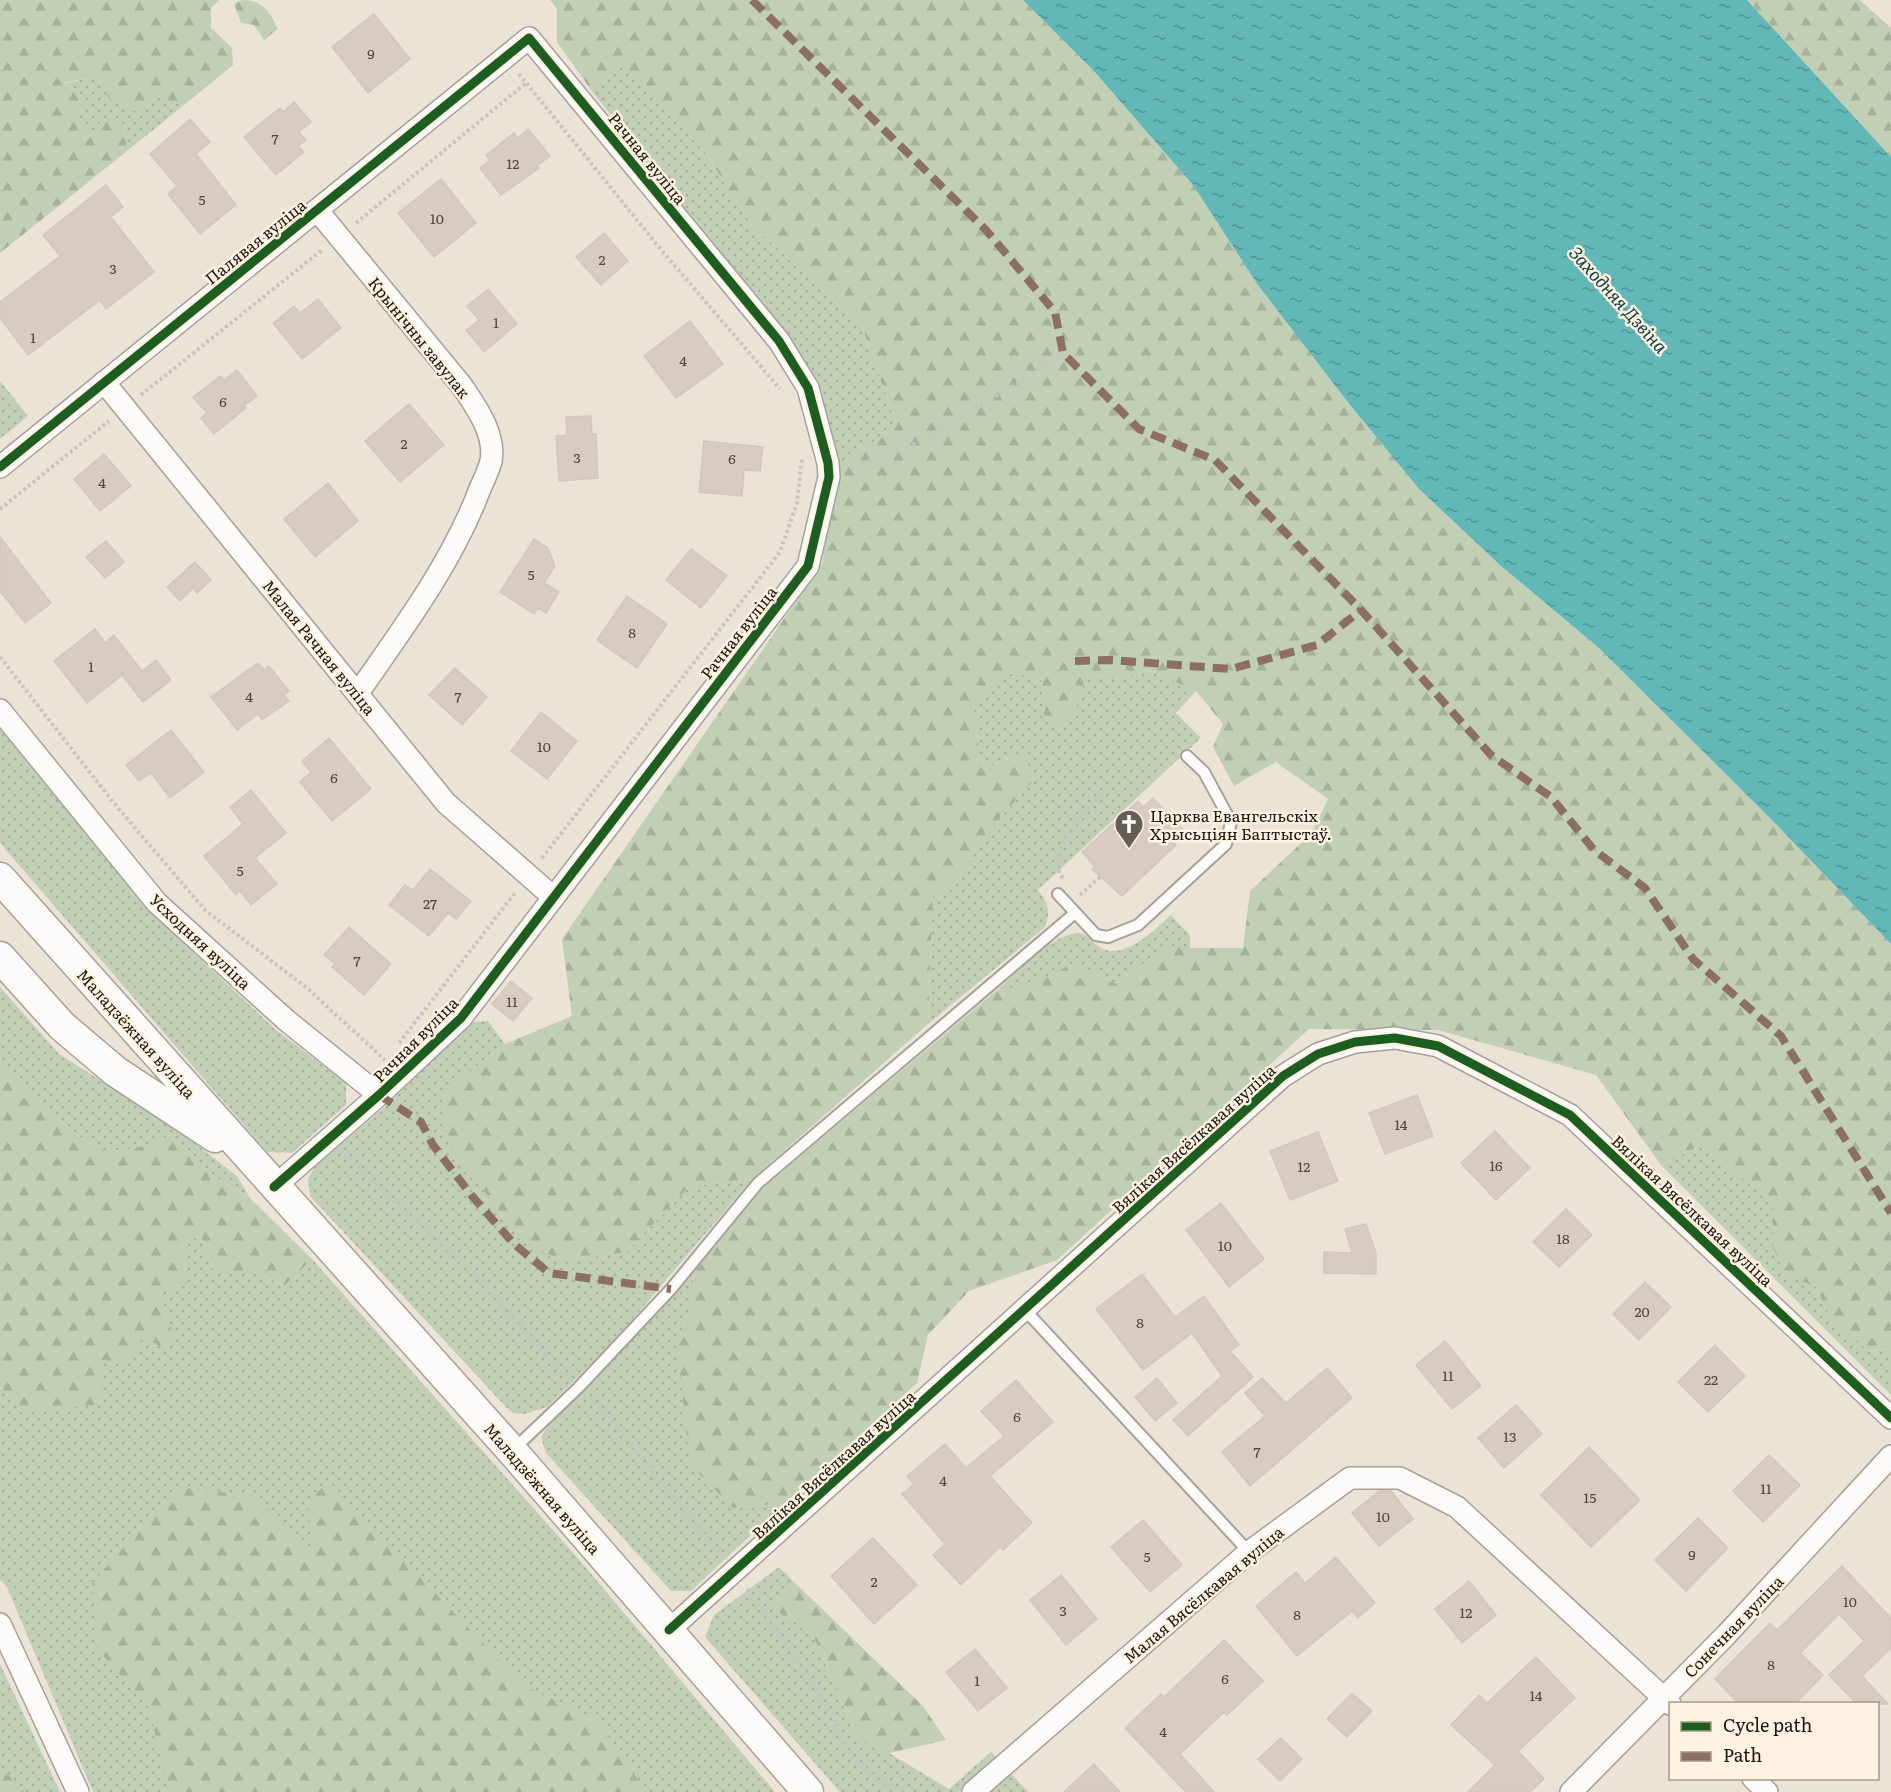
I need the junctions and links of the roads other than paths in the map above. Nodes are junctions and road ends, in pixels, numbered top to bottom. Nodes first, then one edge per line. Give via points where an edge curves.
1 (529, 38) joint
2 (317, 210) junction
3 (104, 382) junction
4 (0, 467) edge
5 (358, 693) junction
6 (0, 710) edge
7 (1186, 756) dead end
8 (0, 878) edge
9 (1058, 894) dead end
10 (552, 896) junction
11 (1075, 913) junction
12 (0, 957) edge
13 (379, 1095) junction
14 (274, 1187) junction
15 (1026, 1311) junction
16 (1891, 1418) edge
17 (512, 1451) junction
18 (1891, 1456) edge
19 (1249, 1552) junction
20 (0, 1624) edge
21 (669, 1630) junction
22 (1667, 1701) edge
23 (1755, 1780) edge
24 (78, 1792) edge
25 (808, 1792) edge
26 (973, 1792) edge
27 (1571, 1792) edge
28 (1767, 1792) edge

1 - 2 street, Палявая вуліца
1 - 10 street, Рачная вуліца via 779,341 808,388 829,477 808,566
2 - 3 street, Палявая вуліца
2 - 5 street, Крынічны завулак via 462,386 489,436 491,460 461,537
3 - 4 street, Палявая вуліца
3 - 5 street, Малая Рачная вуліца
5 - 10 street, Малая Рачная вуліца via 446,803
6 - 13 street, Усходняя вуліца via 157,903 286,1020
7 - 11 lane via 1204,772 1231,822 1226,844 1138,925 1108,937 1096,935
8 - 14 main road, Маладзёжная вуліца
9 - 11 lane
10 - 13 street, Рачная вуліца via 460,1018
11 - 17 lane via 758,1183 671,1289
12 - 14 main road, Маладзёжная вуліца via 62,1026 89,1049 236,1150
13 - 14 street, Рачная вуліца
14 - 17 main road, Маладзёжная вуліца
15 - 16 street, Вялікая Вясёлкавая вуліца via 1283,1076 1318,1054 1355,1042 1395,1038 1438,1046 1570,1115
15 - 19 lane
15 - 21 street, Вялікая Вясёлкавая вуліца
17 - 21 main road, Маладзёжная вуліца
18 - 22 street, Сонечная вуліца
19 - 22 street, Малая Вясёлкавая вуліца via 1350,1478 1400,1479 1457,1507
19 - 26 street, Малая Вясёлкавая вуліца
20 - 24 street
21 - 25 main road, Маладзёжная вуліца
22 - 27 street, Сонечная вуліца
23 - 28 street

